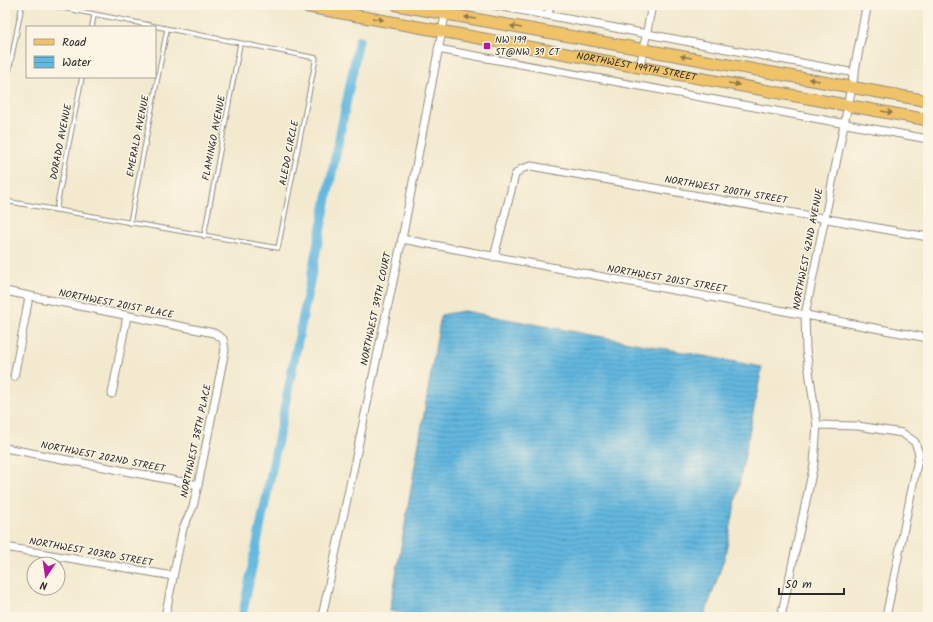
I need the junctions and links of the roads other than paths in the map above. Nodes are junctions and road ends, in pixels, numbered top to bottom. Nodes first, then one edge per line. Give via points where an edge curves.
1 (22, 5) edge
2 (48, 5) edge
3 (298, 5) edge
4 (397, 5) edge
5 (493, 5) edge
6 (550, 5) edge
7 (652, 5) edge
8 (867, 5) edge
9 (446, 10) edge
10 (94, 15) junction
11 (548, 15) junction
12 (92, 26) edge
13 (151, 26) edge
14 (156, 27) edge
15 (167, 29) junction
16 (442, 31) junction
17 (647, 33) junction
18 (240, 44) junction
19 (644, 49) junction
20 (438, 50) junction
21 (640, 67) junction
22 (855, 73) junction
23 (82, 78) edge
24 (852, 87) junction
25 (5, 91) edge
26 (928, 101) edge
27 (848, 105) junction
28 (928, 120) edge
29 (845, 124) junction
30 (928, 139) edge
31 (5, 201) edge
32 (56, 210) junction
33 (824, 218) junction
34 (130, 223) junction
35 (204, 236) junction
36 (928, 237) edge
37 (402, 239) junction
38 (494, 257) junction
39 (5, 291) edge
40 (29, 297) junction
41 (805, 315) junction
42 (128, 316) junction
43 (928, 338) edge
44 (223, 339) joint
45 (14, 377) dead end
46 (112, 394) dead end
47 (817, 425) junction
48 (5, 448) edge
49 (198, 485) junction
50 (5, 547) edge
51 (173, 576) junction
52 (165, 617) edge
53 (322, 617) edge
54 (781, 617) edge
55 (886, 617) edge

1 - 25 lane
2 - 10 lane, ALEDO CIRCLE
3 -> 16 main road, NORTHWEST 199TH STREET
4 - 9 main road, NORTHWEST 199TH STREET
5 - 11 street
6 - 11 street
7 - 17 street
8 - 22 street, NORTHWEST 42ND AVENUE
9 - 16 street, NORTHWEST 39TH COURT
19 -> 9 main road, NORTHWEST 199TH STREET
10 - 12 lane
10 - 13 lane, ALEDO CIRCLE
11 - 17 street
14 - 15 lane, ALEDO CIRCLE
15 - 18 lane, ALEDO CIRCLE
15 - 34 lane, EMERALD AVENUE
16 - 20 street, NORTHWEST 39TH COURT
16 - 21 main road, NORTHWEST 199TH STREET
17 - 19 street
17 - 22 street
18 - 35 lane, FLAMINGO AVENUE
18 - 35 lane, ALEDO CIRCLE via 316,58 278,248
19 - 21 street
24 -> 19 main road, NORTHWEST 199TH STREET
20 - 29 street
20 - 37 street, NORTHWEST 39TH COURT
21 -> 27 main road, NORTHWEST 199TH STREET
22 - 24 street, NORTHWEST 42ND AVENUE
23 - 32 lane, DORADO AVENUE
24 - 26 main road, NORTHWEST 199TH STREET
24 - 27 street, NORTHWEST 42ND AVENUE
27 -> 28 main road, NORTHWEST 199TH STREET
27 - 29 street, NORTHWEST 42ND AVENUE
29 - 30 street
29 - 33 street, NORTHWEST 42ND AVENUE
31 - 32 lane, ALEDO CIRCLE
32 - 34 lane, ALEDO CIRCLE
33 - 36 street, NORTHWEST 200TH STREET
33 - 38 street, NORTHWEST 200TH STREET via 531,166 521,169 515,175
33 - 41 street, NORTHWEST 42ND AVENUE
34 - 35 lane, ALEDO CIRCLE
37 - 38 street, NORTHWEST 201ST STREET
37 - 53 street, NORTHWEST 39TH COURT
38 - 41 street, NORTHWEST 201ST STREET
39 - 40 street, NORTHWEST 201ST PLACE
40 - 42 street, NORTHWEST 201ST PLACE
40 - 45 street
41 - 43 street, NORTHWEST 201ST STREET
41 - 47 street, NORTHWEST 42ND AVENUE via 806,350
42 - 44 street, NORTHWEST 201ST PLACE via 214,333
42 - 46 street
44 - 49 street, NORTHWEST 38TH PLACE via 225,350
47 - 54 street, NORTHWEST 42ND AVENUE via 814,464
47 - 55 street via 858,426 902,433 915,442 919,454
48 - 49 street, NORTHWEST 202ND STREET
49 - 51 street, NORTHWEST 38TH PLACE via 193,507 182,528
50 - 51 street, NORTHWEST 203RD STREET
51 - 52 street, NORTHWEST 38TH PLACE

